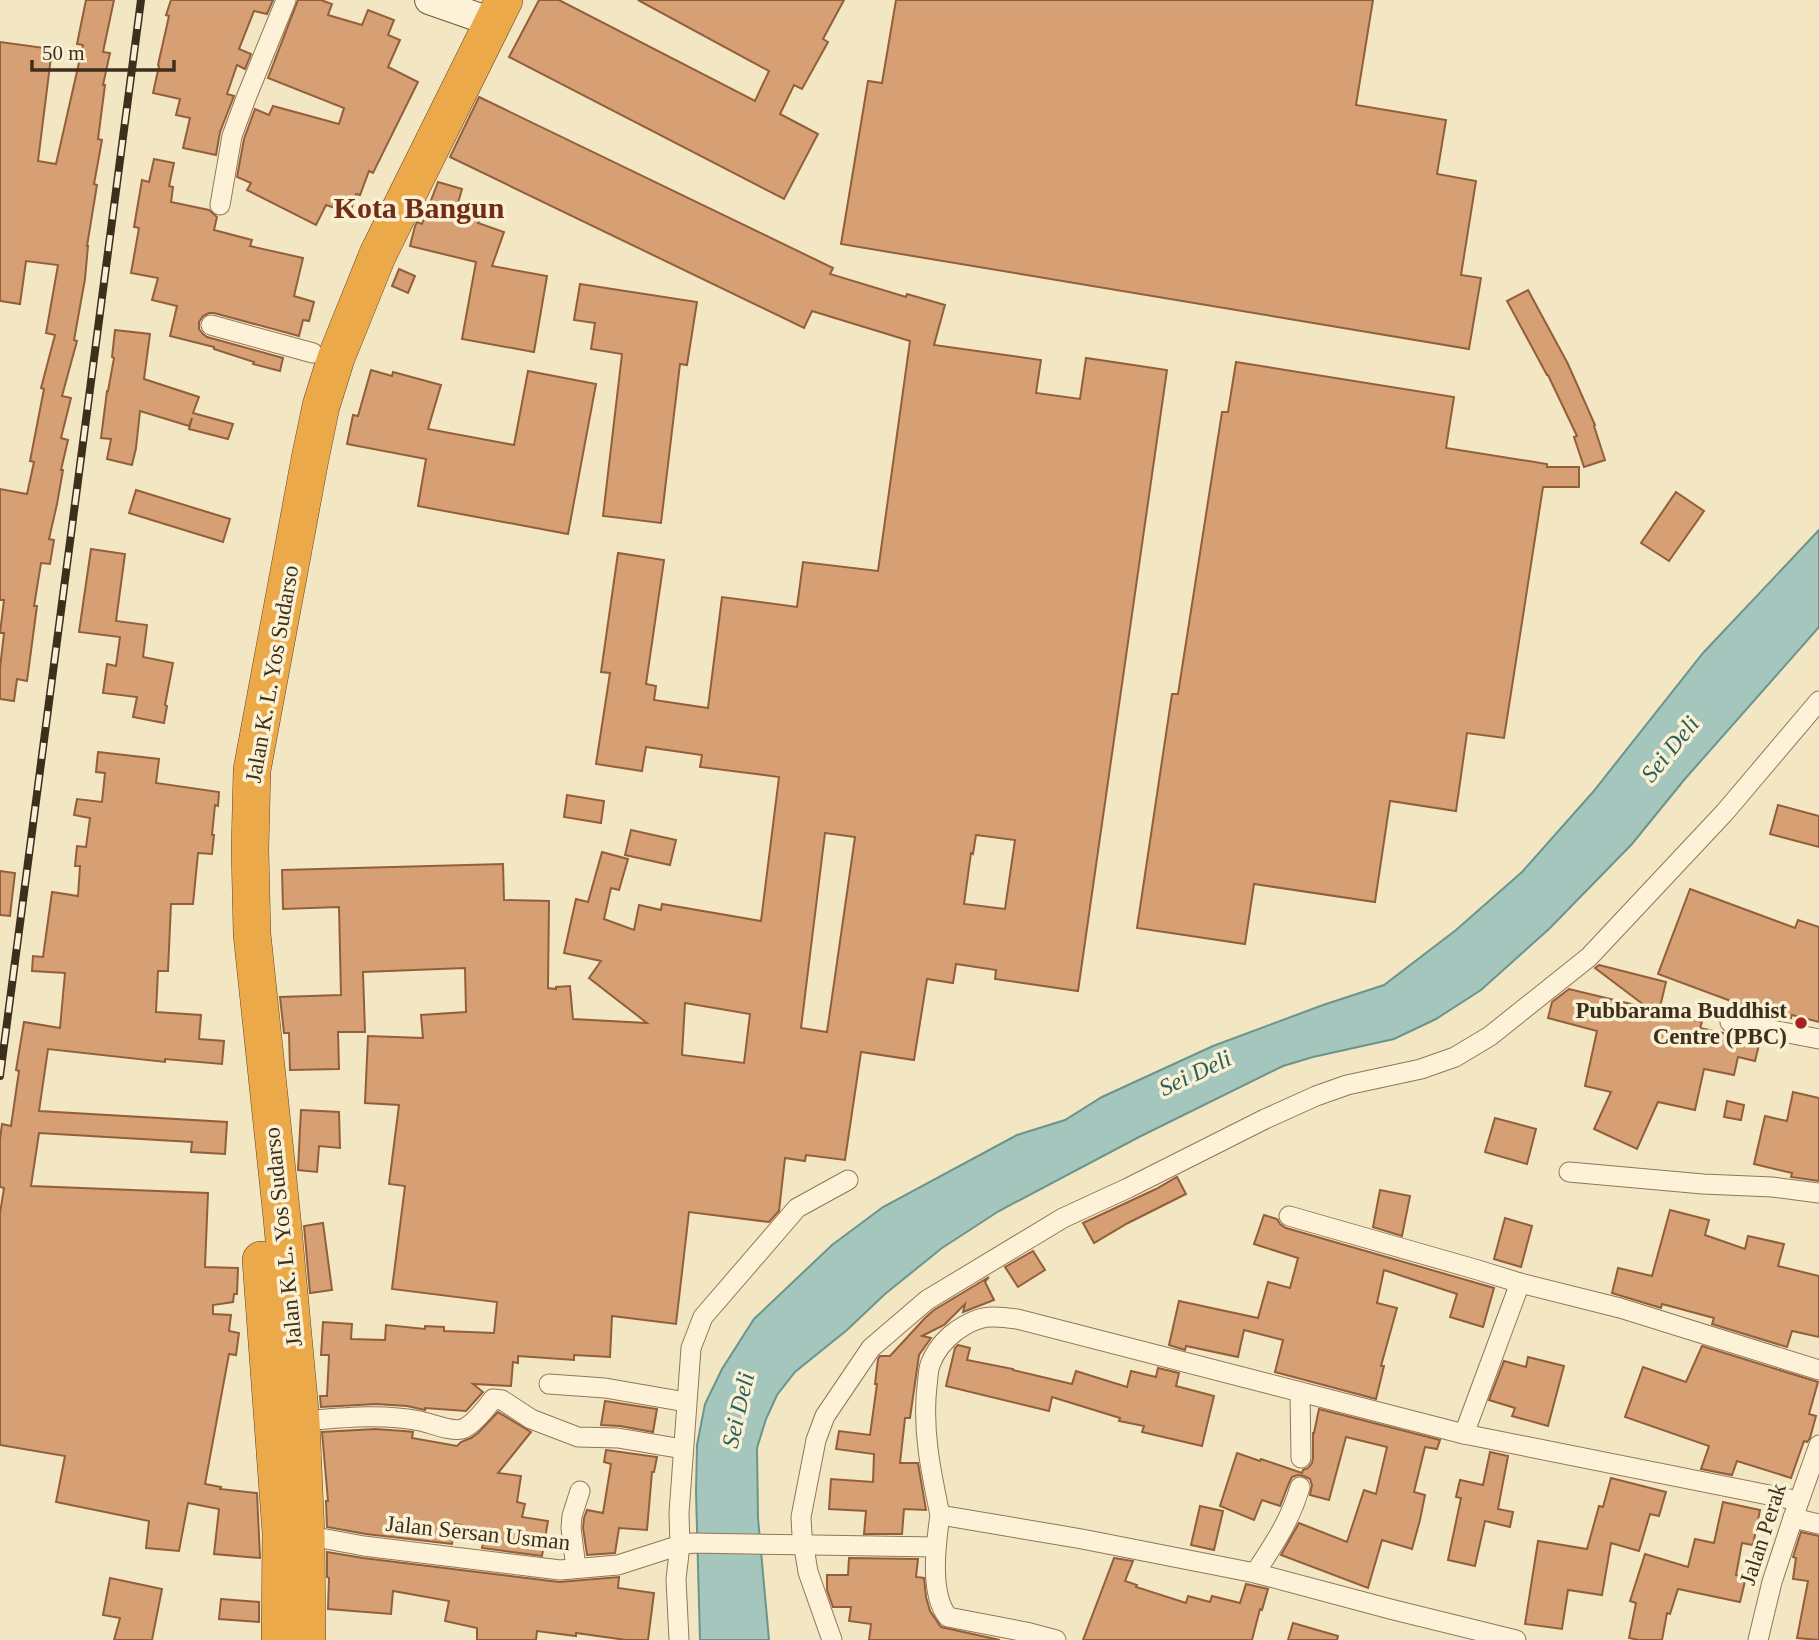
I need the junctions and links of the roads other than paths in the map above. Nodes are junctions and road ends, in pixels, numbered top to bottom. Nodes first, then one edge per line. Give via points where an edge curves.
1 (286, 0) edge
2 (429, 0) edge
3 (486, 9) edge
4 (220, 205) dead end
5 (211, 326) dead end
6 (313, 353) junction
7 (1819, 701) edge
8 (1730, 1022) dead end
9 (1819, 1039) edge
10 (1569, 1172) dead end
11 (848, 1180) dead end
12 (1819, 1193) edge
13 (1289, 1216) dead end
14 (1520, 1283) junction
15 (1819, 1370) edge
16 (549, 1384) dead end
17 (1300, 1393) junction
18 (686, 1402) junction
19 (301, 1422) junction
20 (1464, 1434) junction
21 (1819, 1444) edge
22 (683, 1449) junction
23 (1301, 1458) dead end
24 (1300, 1487) dead end
25 (580, 1491) dead end
26 (1796, 1509) junction
27 (940, 1515) junction
28 (1819, 1524) edge
29 (293, 1534) junction
30 (686, 1544) junction
31 (804, 1546) junction
32 (935, 1547) junction
33 (576, 1568) junction
34 (1255, 1573) junction
35 (280, 1640) edge
36 (307, 1640) edge
37 (679, 1640) edge
38 (832, 1640) edge
39 (1056, 1640) edge
40 (1516, 1640) edge
41 (1758, 1640) edge

1 - 4 street via 232,136
2 - 3 street
3 - 6 highway, Jalan K. L. Yos Sudarso via 358,245
3 - 19 highway, Jalan K. L. Yos Sudarso via 378,254 321,406 252,770 252,934
5 - 6 street
6 - 29 highway, Jalan K. L. Yos Sudarso via 286,457 230,766 228,856 230,938
7 - 31 street via 1725,812 1589,957 1490,1036 1455,1057 1347,1085 1265,1119 1063,1218 927,1300 871,1348 825,1416 804,1498
8 - 9 street
10 - 12 street
11 - 18 street via 797,1208 703,1317 691,1348
13 - 14 street
14 - 15 street via 1620,1308
14 - 20 street
16 - 18 street
17 - 20 street
17 - 23 street
17 - 27 street via 1017,1319 982,1317 951,1335 929,1367 925,1426
18 - 22 street
19 - 22 street via 397,1418 462,1429 493,1399 578,1437 618,1438
19 - 29 highway, Jalan K. L. Yos Sudarso
20 - 26 street
21 - 26 street, Jalan Perak
22 - 30 street via 679,1513
24 - 34 street via 1293,1511
25 - 33 street via 571,1528
26 - 28 street
26 - 41 street, Jalan Perak
27 - 32 street
27 - 34 street
29 - 33 street, Jalan Sersan Usman via 560,1570
29 - 35 highway, Jalan K. L. Yos Sudarso
29 - 36 highway, Jalan K. L. Yos Sudarso
30 - 31 street, Jalan Sersan Usman
30 - 33 street, Jalan Sersan Usman via 618,1565
30 - 37 street via 676,1579
31 - 32 street, Jalan Sersan Usman
31 - 38 street via 808,1572
32 - 39 street via 938,1595 948,1617
34 - 40 street

